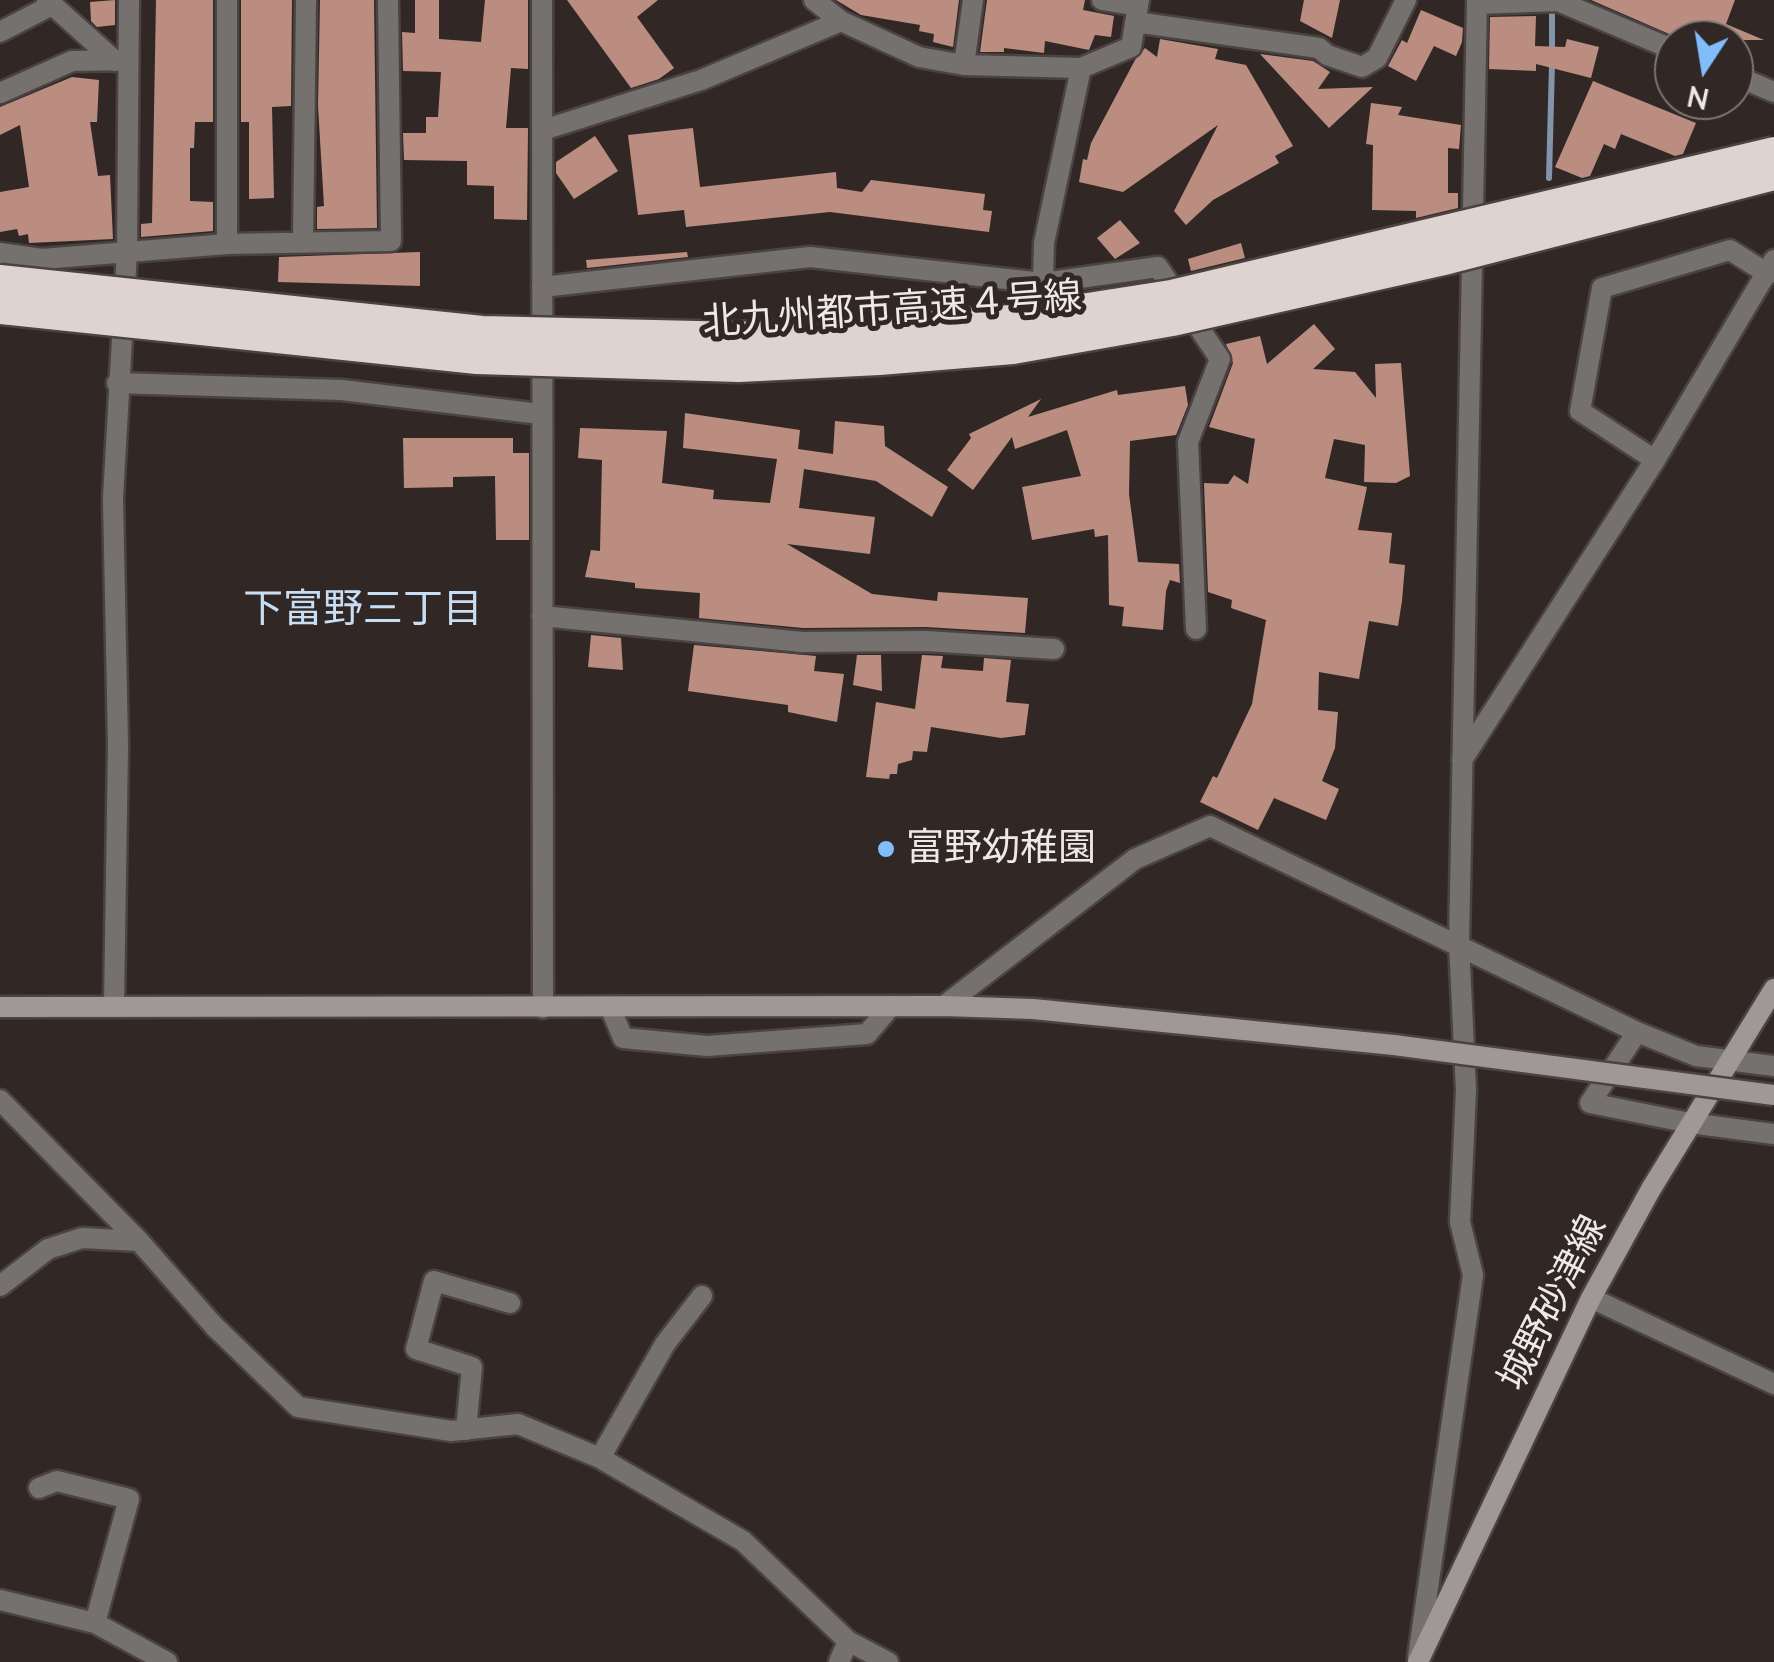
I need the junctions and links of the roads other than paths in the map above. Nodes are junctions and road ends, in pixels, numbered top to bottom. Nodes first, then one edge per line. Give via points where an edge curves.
1 (129, 0) edge
2 (227, 0) edge
3 (306, 0) edge
4 (388, 0) edge
5 (542, 0) edge
6 (814, 0) edge
7 (972, 0) edge
8 (1102, 0) edge
9 (1406, 0) edge
10 (49, 2) edge
11 (1477, 2) edge
12 (1548, 2) edge
13 (1137, 9) edge
14 (841, 21) junction
15 (0, 32) edge
16 (1654, 42) edge
17 (122, 61) junction
18 (964, 65) junction
19 (1081, 68) junction
20 (0, 93) edge
21 (543, 130) junction
22 (1774, 152) edge
23 (1774, 175) edge
24 (303, 243) junction
25 (228, 244) junction
26 (127, 251) junction
27 (0, 253) edge
28 (1771, 267) edge
29 (0, 280) edge
30 (1043, 283) junction
31 (542, 287) junction
32 (0, 309) edge
33 (117, 383) junction
34 (540, 414) junction
35 (1655, 460) junction
36 (542, 616) junction
37 (1196, 629) dead end
38 (1054, 649) dead end
39 (1461, 762) junction
40 (1458, 944) junction
41 (1774, 989) edge
42 (114, 1005) junction
43 (891, 1006) junction
44 (944, 1006) junction
45 (0, 1007) edge
46 (610, 1007) junction
47 (543, 1008) junction
48 (1636, 1032) junction
49 (1733, 1060) junction
50 (1774, 1066) edge
51 (1774, 1095) edge
52 (0, 1100) edge
53 (1690, 1124) junction
54 (1774, 1134) edge
55 (139, 1241) junction
56 (0, 1286) edge
57 (702, 1296) dead end
58 (1591, 1298) junction
59 (510, 1303) dead end
60 (1774, 1384) edge
61 (466, 1430) junction
62 (600, 1458) junction
63 (39, 1488) dead end
64 (0, 1600) edge
65 (95, 1623) junction
66 (848, 1641) junction
67 (167, 1662) edge
68 (839, 1662) edge
69 (888, 1662) edge
70 (1418, 1662) edge

1 - 17 street
2 - 25 street
3 - 24 street
4 - 24 street via 391,241
5 - 21 street
6 - 14 street
7 - 18 street
8 - 13 street
9 - 13 street via 1377,58 1362,66 1320,48
10 - 15 street
10 - 17 street
11 - 12 street
11 - 39 street
12 - 16 street
13 - 19 street via 1130,46
14 - 18 street via 919,57
14 - 21 street via 701,80
17 - 20 street via 72,61
17 - 26 street
18 - 19 street
19 - 30 street via 1044,243
21 - 31 street
22 - 29 highway, 北九州都市高速４号線, bridge via 1171,295 1011,320 876,331 660,337 482,331
23 - 32 highway, 北九州都市高速４号線, bridge via 1448,260 1172,321 1013,349 917,357 739,366 478,359
24 - 25 street
25 - 26 street
26 - 27 street via 42,258
26 - 33 street
28 - 35 street
28 - 35 street via 1730,250 1602,288 1580,412
30 - 31 street via 810,257
30 - 37 street via 1158,267 1220,358 1188,442
31 - 34 street
33 - 34 street via 342,390
33 - 42 street
34 - 36 street
35 - 39 street
36 - 38 street via 802,642
36 - 47 street
39 - 40 street
40 - 44 street via 1210,826 1135,859
40 - 48 street
40 - 70 street via 1466,1090 1460,1222 1473,1275
41 - 49 street, 城野砂津線
42 - 45 street
42 - 47 street
43 - 44 street
43 - 46 street
43 - 46 street via 867,1034 707,1046 622,1038
44 - 51 street, bridge via 1394,1046
46 - 47 street
48 - 49 street via 1696,1056
48 - 53 street via 1590,1103
49 - 50 street
49 - 53 street, 城野砂津線
52 - 55 street
53 - 54 street
53 - 58 street, 城野砂津線
55 - 56 street via 82,1238 48,1249
55 - 61 street via 298,1408
57 - 62 street via 665,1344
58 - 60 street
58 - 70 street, 城野砂津線
59 - 61 street via 434,1281 416,1349 472,1367
61 - 62 street via 518,1424
62 - 66 street via 743,1541
63 - 65 street via 57,1481 129,1499
64 - 65 street
65 - 67 street
66 - 68 street
66 - 69 street

